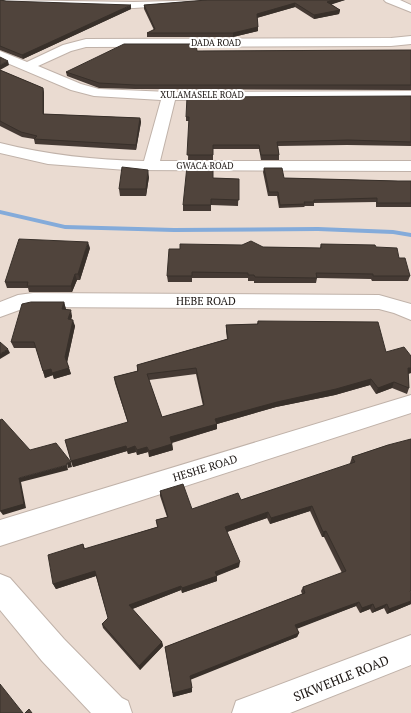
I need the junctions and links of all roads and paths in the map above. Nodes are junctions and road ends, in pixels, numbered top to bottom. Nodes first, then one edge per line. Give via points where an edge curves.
1 (7, 0) edge
2 (206, 0) edge
3 (390, 0) edge
4 (411, 9) edge
5 (411, 40) edge
6 (0, 55) edge
7 (26, 67) junction
8 (411, 95) edge
9 (168, 96) junction
10 (0, 148) edge
11 (151, 166) junction
12 (411, 166) edge
13 (0, 310) edge
14 (411, 313) edge
15 (411, 404) edge
16 (0, 533) edge
17 (0, 588) edge
18 (411, 650) edge
19 (116, 713) edge
20 (248, 713) edge

1 - 2 street via 134,5
3 - 4 street
5 - 7 street, DADA ROAD via 86,43 68,48
6 - 7 street, XULAMASELE ROAD
7 - 9 street, XULAMASELE ROAD via 94,92
8 - 9 street, XULAMASELE ROAD
9 - 11 street
10 - 11 street, GWACA ROAD via 28,156
11 - 12 street, GWACA ROAD
13 - 14 street, HEBE ROAD via 18,302 33,300 379,302 400,307
15 - 16 street, HESHE ROAD
17 - 19 street via 53,650 110,710
18 - 20 street, SIKWEHLE ROAD

